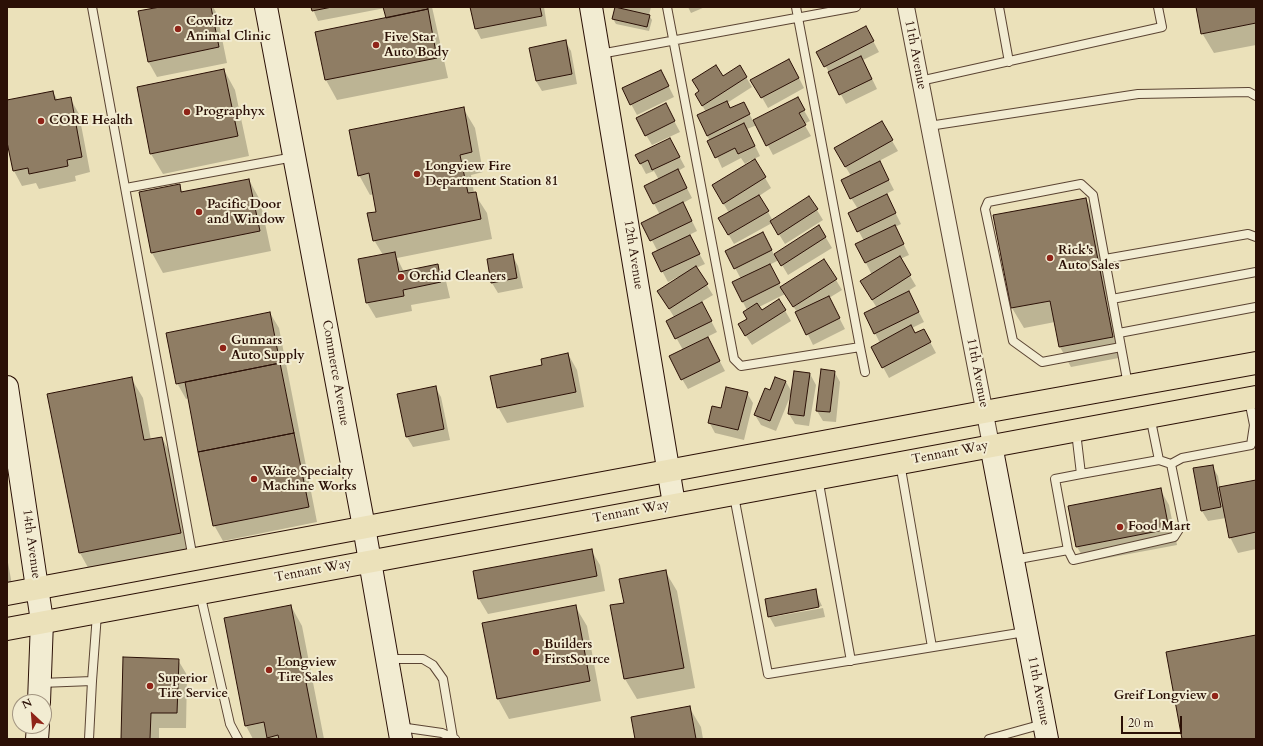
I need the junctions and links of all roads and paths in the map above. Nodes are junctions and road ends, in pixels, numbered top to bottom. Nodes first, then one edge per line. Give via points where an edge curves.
1 (92, 7) edge
2 (266, 7) edge
3 (591, 7) edge
4 (667, 7) edge
5 (796, 7) edge
6 (856, 7) edge
7 (906, 7) edge
8 (999, 7) edge
9 (1158, 7) edge
10 (798, 18) junction
11 (674, 40) junction
12 (600, 54) junction
13 (1009, 62) junction
14 (920, 81) junction
15 (1256, 96) edge
16 (929, 126) junction
17 (294, 157) junction
18 (126, 188) junction
19 (1256, 237) edge
20 (1105, 259) junction
21 (1256, 272) edge
22 (1112, 299) junction
23 (1256, 307) edge
24 (1119, 333) junction
25 (860, 347) junction
26 (1121, 347) junction
27 (1256, 363) edge
28 (865, 372) dead end
29 (7, 387) edge
30 (1128, 388) junction
31 (1252, 397) edge
32 (984, 412) junction
33 (1150, 416) junction
34 (1076, 429) junction
35 (11, 436) edge
36 (991, 445) junction
37 (1159, 460) junction
38 (899, 463) junction
39 (1171, 464) junction
40 (669, 471) junction
41 (1082, 474) junction
42 (818, 478) junction
43 (733, 493) junction
44 (674, 504) junction
45 (364, 527) junction
46 (1068, 550) junction
47 (193, 560) junction
48 (369, 560) junction
49 (1012, 560) junction
50 (38, 588) junction
51 (200, 593) junction
52 (7, 594) edge
53 (97, 611) junction
54 (42, 621) junction
55 (7, 629) edge
56 (1026, 632) junction
57 (932, 647) junction
58 (387, 659) junction
59 (851, 660) junction
60 (92, 681) junction
61 (40, 692) edge
62 (1046, 732) edge
63 (400, 733) edge
64 (89, 739) edge
65 (238, 739) edge
66 (454, 739) edge
67 (989, 739) edge

1 - 18 lane
2 - 17 street, Commerce Avenue
3 - 12 street, 12th Avenue
4 - 11 lane
5 - 10 lane
6 - 10 lane
7 - 14 street, 11th Avenue
8 - 13 lane
9 - 13 lane via 1162,27
10 - 11 lane
10 - 25 lane
11 - 12 lane
11 - 25 lane via 734,359 741,366
12 - 40 street, 12th Avenue
13 - 14 lane
14 - 16 street, 11th Avenue
15 - 16 lane via 1249,92 1138,94
16 - 32 street, 11th Avenue
17 - 18 lane
17 - 45 street, Commerce Avenue
18 - 47 lane
19 - 20 lane via 1248,234
20 - 22 lane
20 - 26 lane via 1093,195 1081,184 988,202 985,209 1013,341 1042,362
21 - 22 lane
22 - 24 lane
23 - 24 lane
24 - 26 lane
25 - 28 lane
26 - 30 lane
27 - 30 main road
29 - 35 street, 14th Avenue
30 - 32 main road
31 - 33 main road, Tennant Way
31 - 39 lane via 1254,425 1251,445 1182,458
32 - 36 street, 11th Avenue
32 - 40 main road
33 - 34 main road, Tennant Way
33 - 37 lane
34 - 36 main road, Tennant Way
34 - 41 lane
35 - 50 street, 14th Avenue
36 - 38 main road, Tennant Way
36 - 49 street, 11th Avenue
37 - 39 lane
37 - 41 lane
38 - 42 main road, Tennant Way
38 - 57 lane
39 - 46 lane via 1183,523 1174,537 1072,560
40 - 44 street, 12th Avenue
40 - 45 main road
41 - 46 lane via 1054,479
42 - 43 main road, Tennant Way
42 - 59 lane
43 - 44 main road, Tennant Way
43 - 59 lane via 768,674
44 - 48 main road, Tennant Way
45 - 47 main road
45 - 48 street, Commerce Avenue
46 - 49 lane
47 - 50 main road
48 - 51 main road, Tennant Way
48 - 58 street, Commerce Avenue
49 - 56 street, 11th Avenue
50 - 52 main road
50 - 54 street, 14th Avenue
51 - 53 main road, Tennant Way
51 - 65 lane via 230,724
53 - 54 main road, Tennant Way
53 - 60 lane
54 - 55 main road, Tennant Way
54 - 61 street, 14th Avenue
56 - 57 lane
56 - 62 street, 11th Avenue
57 - 59 lane
58 - 63 street, Commerce Avenue
58 - 66 lane via 423,659 433,665 443,678
60 - 61 lane
60 - 64 lane
62 - 67 lane
63 - 66 lane via 442,733

